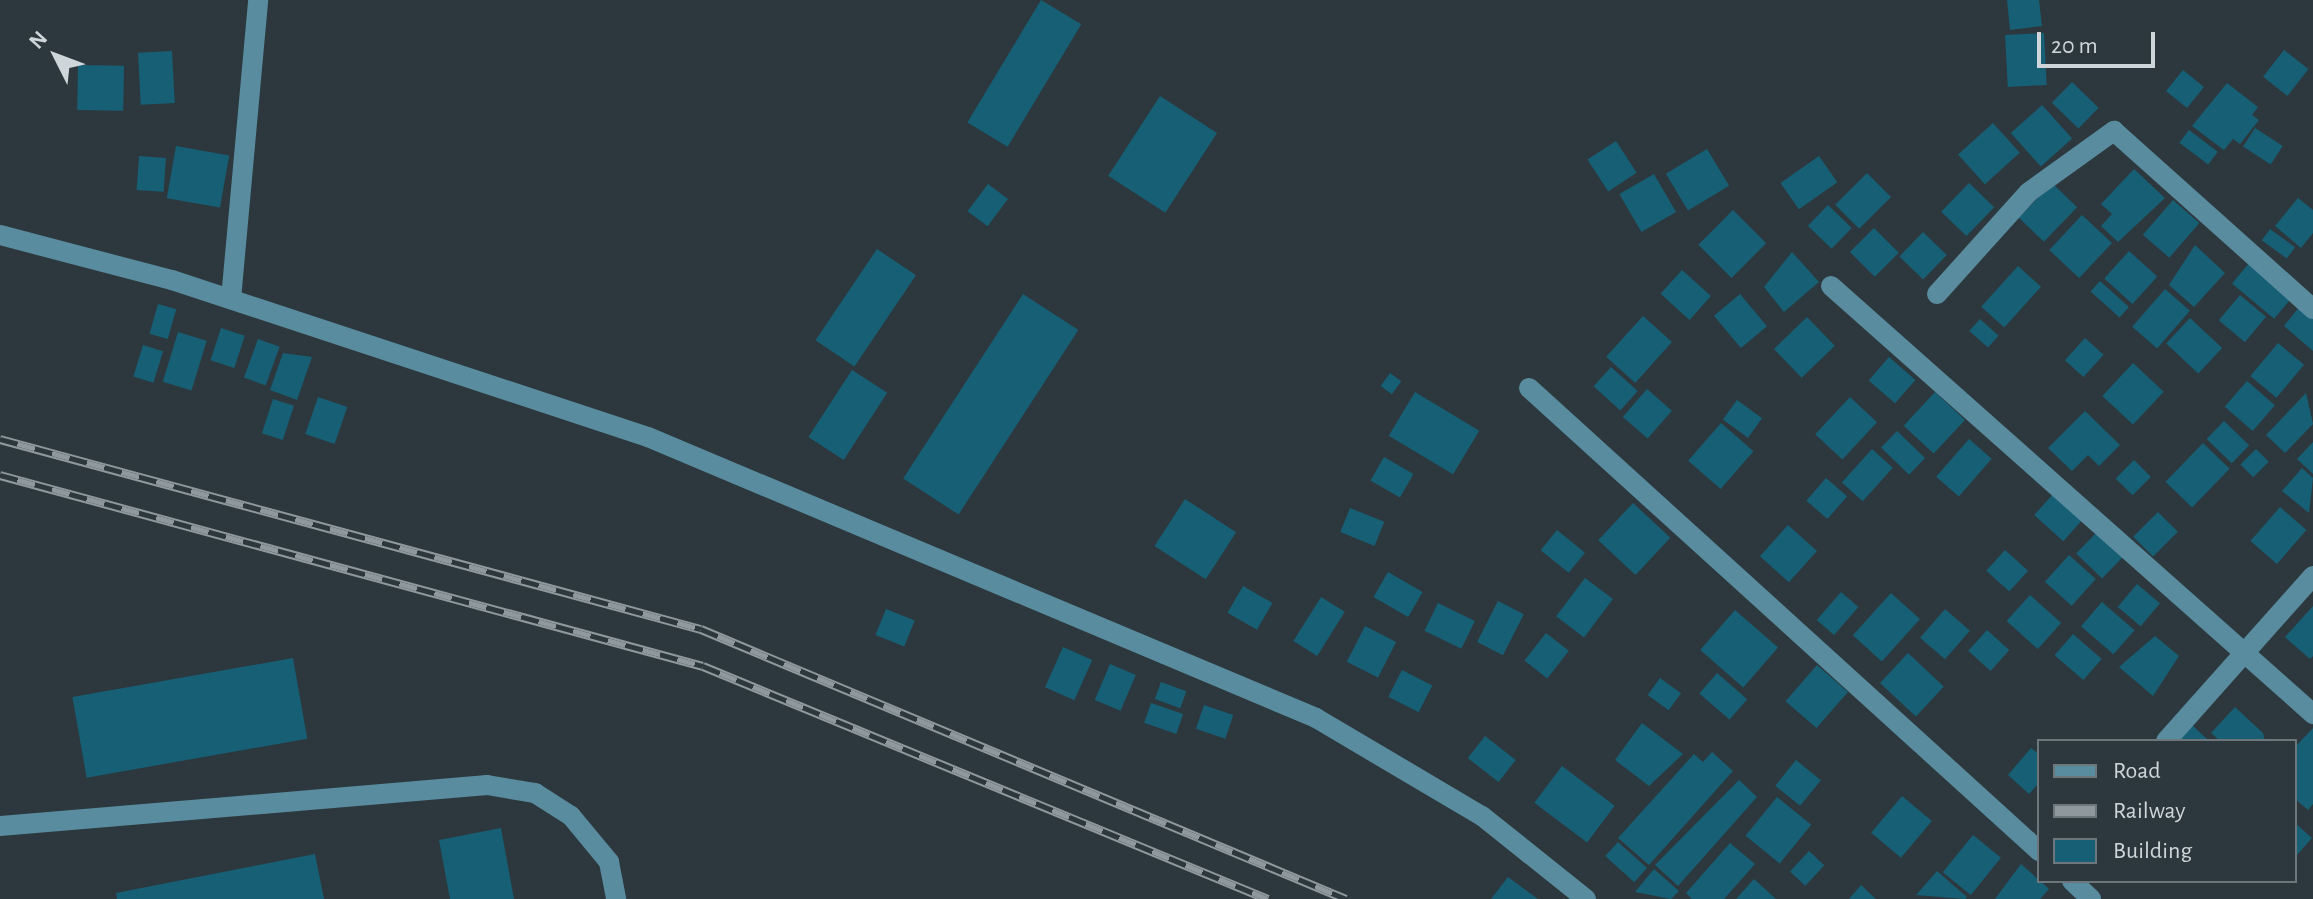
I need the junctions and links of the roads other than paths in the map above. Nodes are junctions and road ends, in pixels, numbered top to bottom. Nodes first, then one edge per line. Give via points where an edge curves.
1 (258, 0) edge
2 (0, 235) edge
3 (1831, 286) dead end
4 (1937, 294) dead end
5 (231, 299) junction
6 (2313, 309) edge
7 (1529, 388) dead end
8 (2313, 576) edge
9 (2243, 655) junction
10 (2313, 714) edge
11 (2168, 739) edge
12 (0, 826) edge
13 (2037, 849) edge
14 (2074, 883) edge
15 (616, 899) edge
16 (1586, 899) edge
17 (2091, 899) edge

1 - 5 street
2 - 5 street
3 - 9 street
4 - 6 street via 2029,192 2114,131
5 - 16 street via 648,437 1316,718 1482,816
7 - 13 street
8 - 9 street
9 - 10 street
9 - 11 street
12 - 15 street via 487,785 535,793 571,816 609,862
14 - 17 street

